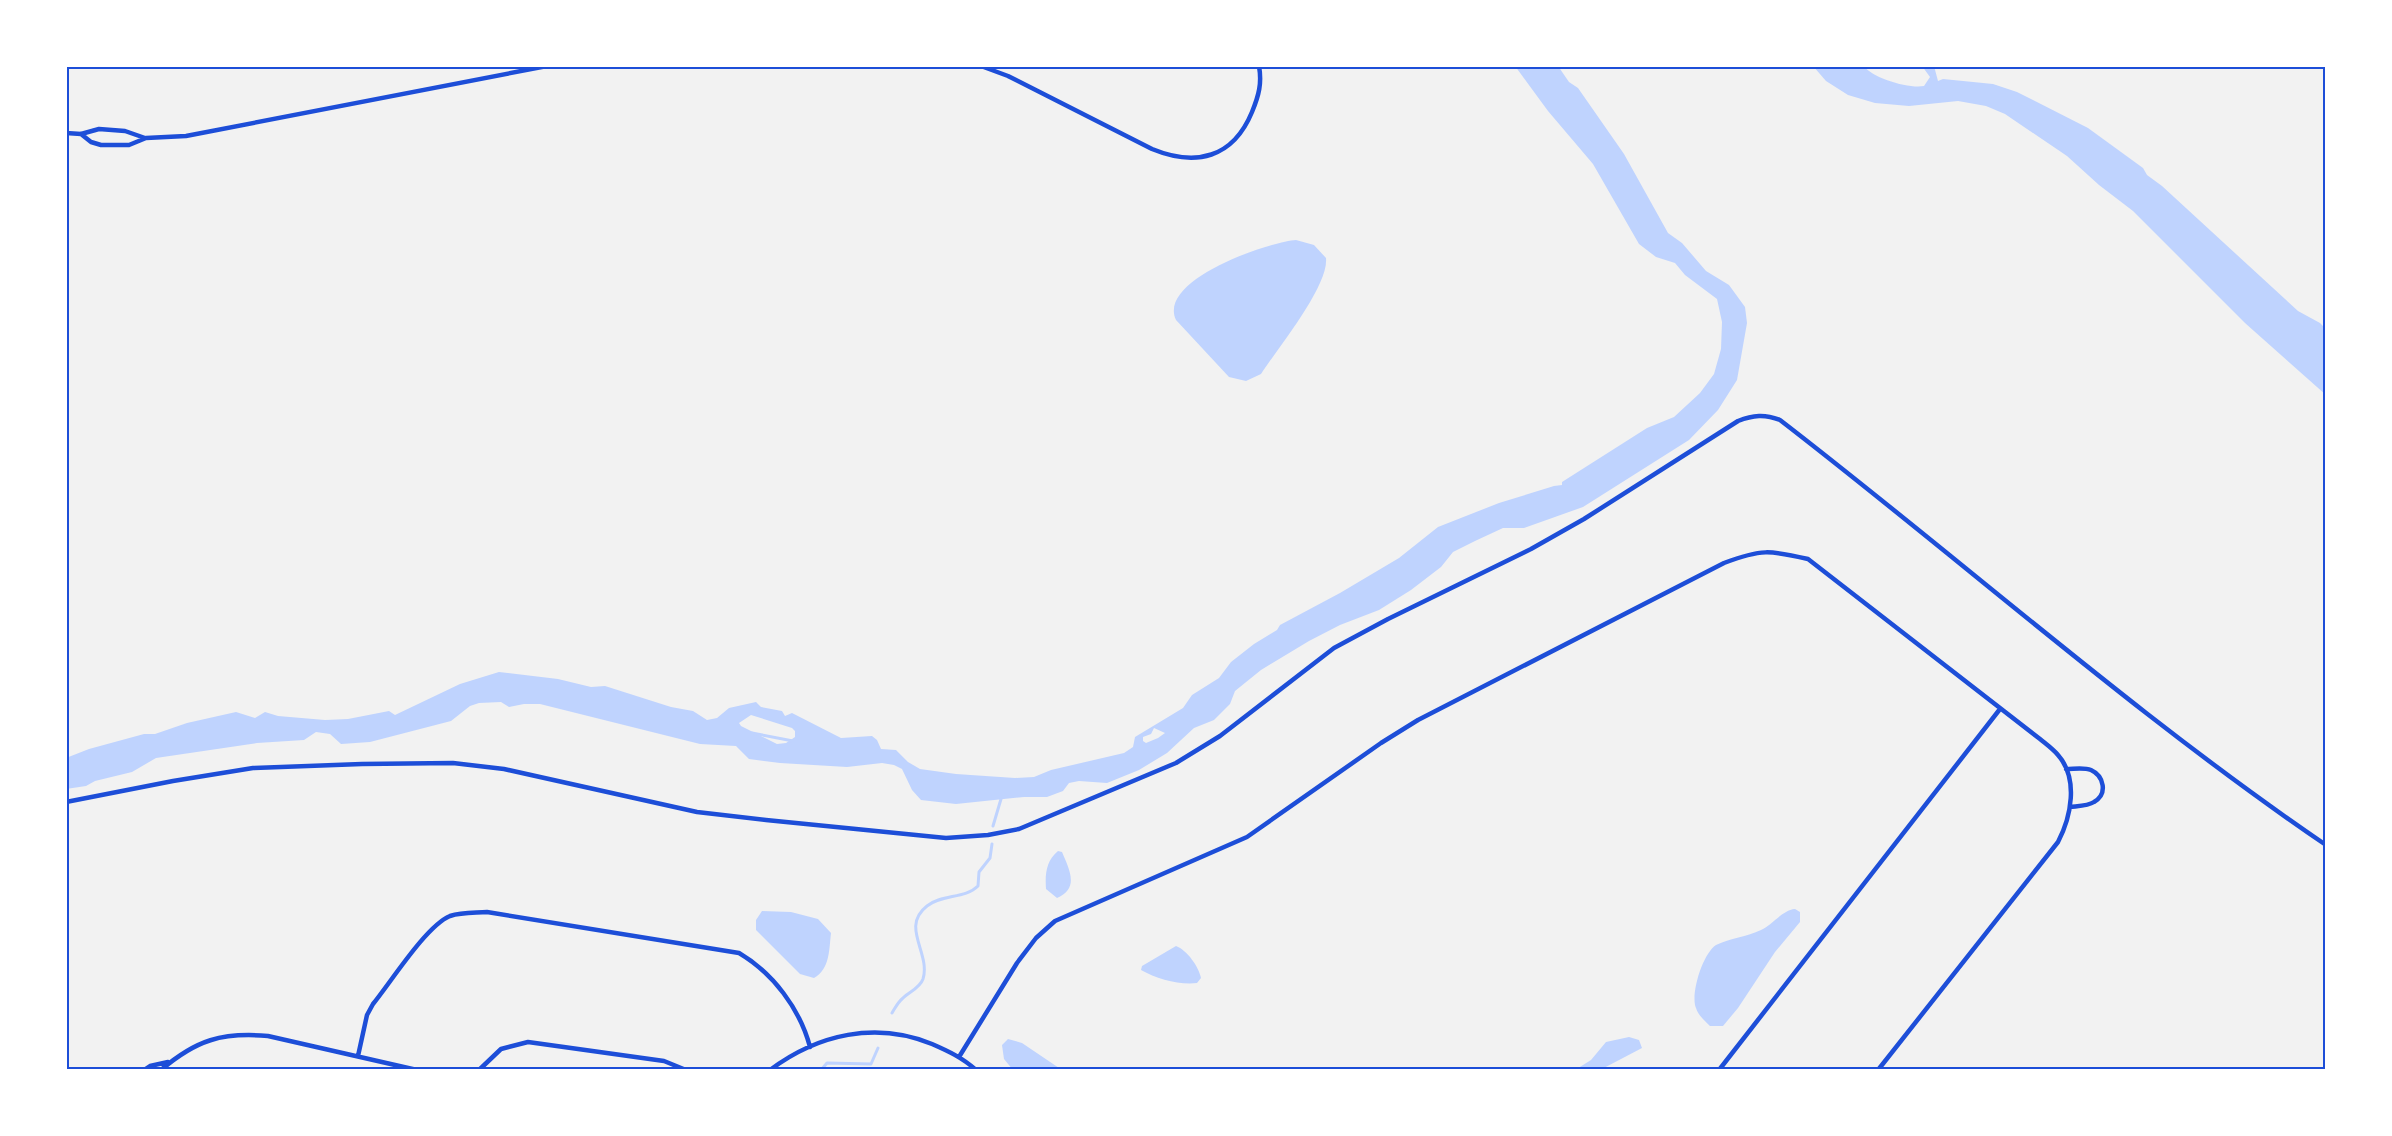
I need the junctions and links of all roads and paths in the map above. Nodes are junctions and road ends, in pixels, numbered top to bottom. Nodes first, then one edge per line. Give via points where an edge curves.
1 (547, 66) edge
2 (981, 66) edge
3 (1259, 66) edge
4 (522, 68) edge
5 (66, 133) edge
6 (81, 134) junction
7 (146, 138) junction
8 (2000, 708) junction
9 (2066, 769) junction
10 (66, 802) edge
11 (2070, 807) junction
12 (2326, 845) edge
13 (810, 1047) junction
14 (358, 1056) junction
15 (959, 1057) junction
16 (171, 1062) junction
17 (144, 1070) edge
18 (161, 1070) edge
19 (417, 1070) edge
20 (479, 1070) edge
21 (686, 1070) edge
22 (770, 1070) edge
23 (976, 1070) edge
24 (1719, 1070) edge
25 (1878, 1070) edge

1 - 4 street
2 - 3 street via 1152,149 1189,158 1210,156 1225,149 1240,134 1259,97
4 - 7 street via 191,135
5 - 6 street
6 - 7 street via 99,129 126,131
6 - 7 street via 101,145 129,145
8 - 9 street via 2058,756
8 - 15 street via 1808,559 1778,552 1752,552 1418,720 1247,837 1055,921 1017,963
8 - 24 street
9 - 11 street
9 - 11 street via 2091,770 2103,786 2095,802
10 - 12 street via 254,768 453,763 504,769 697,812 946,838 1019,829 1176,763 1220,736 1343,643 1531,549 1738,421 1764,416 1780,420 2110,684
11 - 25 street via 2058,842
13 - 14 street via 797,1012 766,973 739,953 487,912 458,914 432,928 373,1004 363,1026
13 - 15 street via 841,1035 884,1032 921,1040
13 - 22 street
14 - 16 street via 245,1034 206,1040
14 - 19 street
15 - 23 street
16 - 17 street
16 - 18 street
20 - 21 street via 501,1049 528,1042 664,1062

